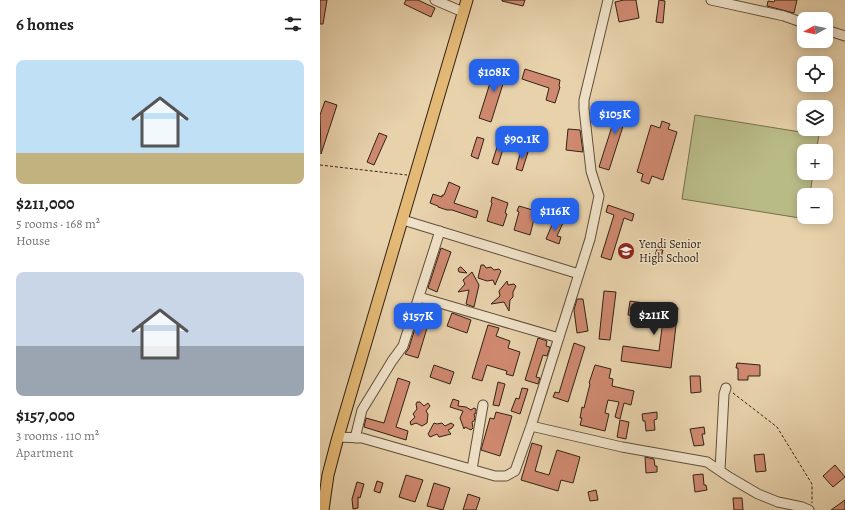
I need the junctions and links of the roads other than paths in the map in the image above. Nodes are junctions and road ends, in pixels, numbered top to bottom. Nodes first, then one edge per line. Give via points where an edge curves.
1 (435, 0) edge
2 (467, 0) edge
3 (608, 0) edge
4 (711, 0) edge
5 (463, 12) junction
6 (797, 21) edge
7 (833, 32) edge
8 (845, 36) edge
9 (402, 220) junction
10 (440, 231) junction
11 (579, 274) junction
12 (419, 297) junction
13 (559, 338) junction
14 (726, 388) road end
15 (483, 405) dead end
16 (532, 426) junction
17 (338, 437) junction
18 (355, 438) junction
19 (472, 469) junction
20 (720, 470) junction
21 (323, 506) edge
22 (810, 507) edge

1 - 5 street
2 - 5 main road
3 - 11 street via 584,100 591,171 599,196 592,232
4 - 6 street
5 - 9 main road
7 - 8 street
9 - 10 street
9 - 17 main road
10 - 11 street
10 - 12 street
11 - 13 street
12 - 13 street
12 - 18 street via 403,346 362,410
13 - 16 street
14 - 20 street
15 - 19 street
16 - 19 street via 515,471 506,476 495,476
16 - 20 street via 622,447 707,462
17 - 18 street
17 - 21 main road
18 - 19 street
20 - 22 street via 758,494 778,502

